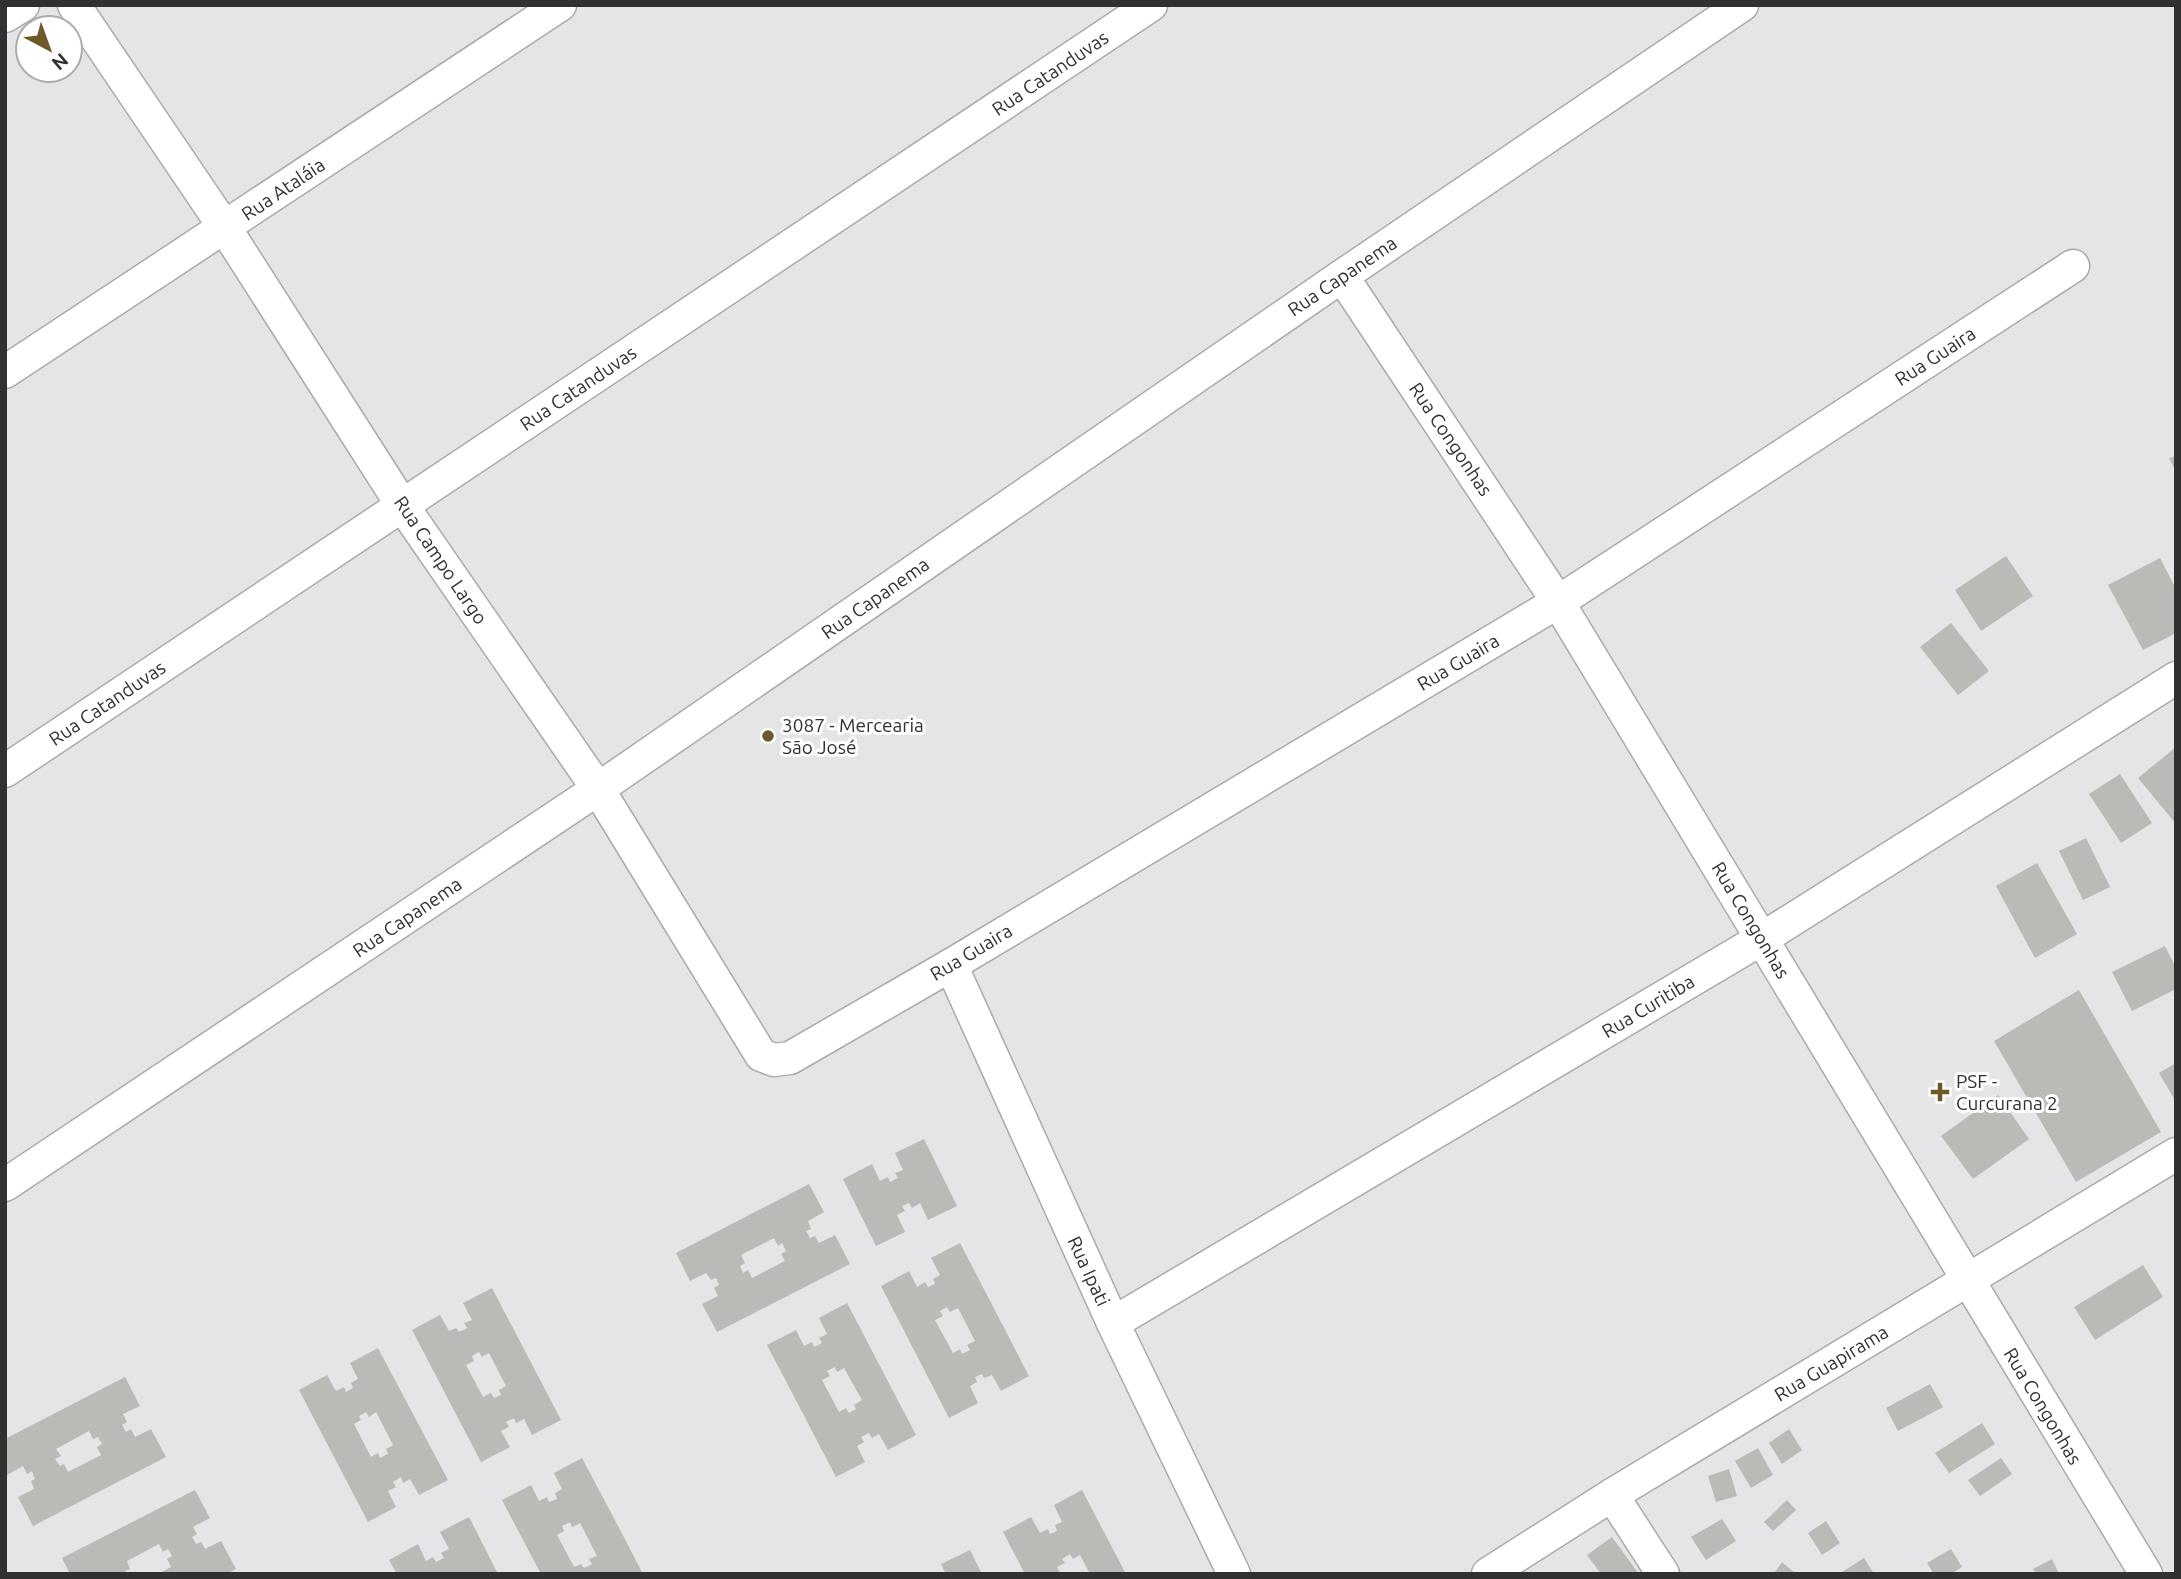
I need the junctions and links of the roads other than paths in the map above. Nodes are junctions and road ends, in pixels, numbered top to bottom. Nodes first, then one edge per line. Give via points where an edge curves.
1 (23, 5) edge
2 (74, 5) edge
3 (560, 5) edge
4 (1151, 5) edge
5 (1742, 5) edge
6 (5, 16) edge
7 (225, 229) junction
8 (2073, 266) dead end
9 (1342, 276) junction
10 (5, 372) edge
11 (402, 505) junction
12 (1558, 602) junction
13 (2176, 678) edge
14 (5, 771) edge
15 (598, 789) junction
16 (1763, 938) junction
17 (951, 965) junction
18 (829, 1036) joint
19 (2176, 1154) edge
20 (5, 1185) edge
21 (1967, 1280) junction
22 (1113, 1323) junction
23 (1612, 1495) junction
24 (1234, 1574) edge
25 (1488, 1574) edge
26 (1663, 1574) edge
27 (2146, 1574) edge

1 - 6 street
2 - 7 street, Rua Campo Largo
3 - 7 street, Rua Ataláia
4 - 11 street, Rua Catanduvas
5 - 9 street, Rua Capanema
7 - 10 street, Rua Ataláia
7 - 11 street, Rua Campo Largo
8 - 12 street, Rua Guaira
9 - 12 street, Rua Congonhas
9 - 15 street, Rua Capanema
11 - 14 street, Rua Catanduvas
11 - 15 street, Rua Campo Largo
12 - 16 street, Rua Congonhas
12 - 17 street, Rua Guaira
13 - 16 street, Rua Curitiba
15 - 18 street, Rua Campo Largo via 761,1055 774,1060 790,1058
15 - 20 street, Rua Capanema
16 - 21 street, Rua Congonhas
16 - 22 street, Rua Curitiba
17 - 18 street, Rua Guaira
17 - 22 street, Rua Ipati
19 - 21 street, Rua Guapirama
21 - 23 street, Rua Guapirama
21 - 27 street, Rua Congonhas
22 - 24 street, Rua Ipati
23 - 25 street, Rua Guapirama
23 - 26 street

